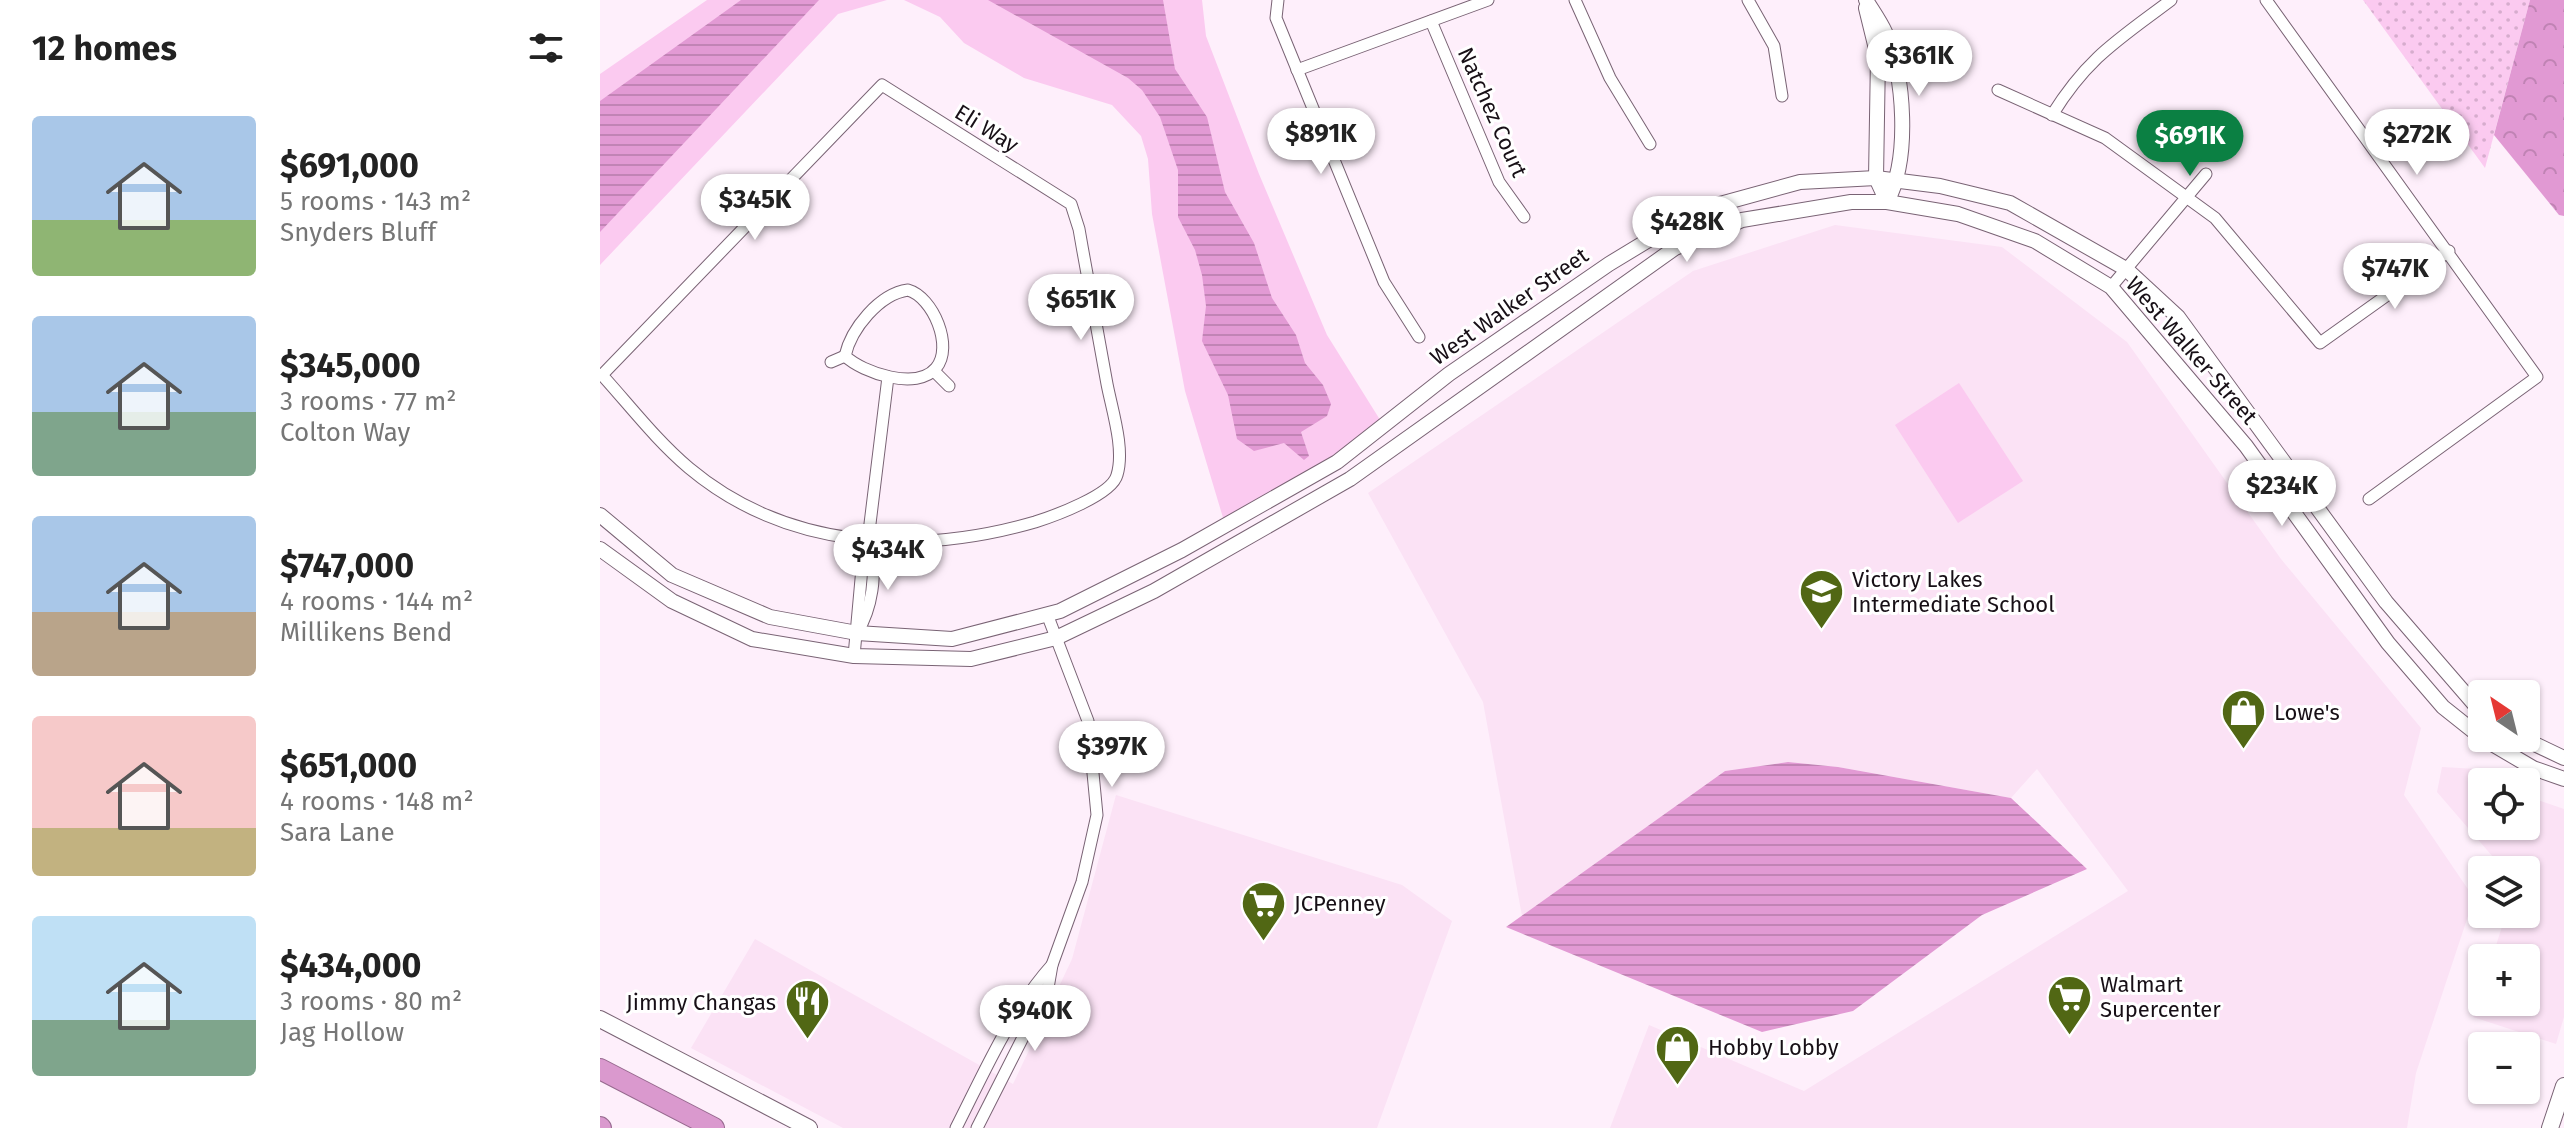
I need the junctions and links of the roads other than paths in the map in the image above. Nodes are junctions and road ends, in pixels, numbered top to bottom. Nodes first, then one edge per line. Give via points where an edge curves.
1 (1278, 0) edge
2 (1488, 0) edge
3 (1575, 0) edge
4 (1748, 0) edge
5 (1865, 0) edge
6 (2171, 0) edge
7 (2266, 0) edge
8 (1431, 21) junction
9 (1297, 70) junction
10 (1998, 90) dead end
11 (1782, 96) dead end
12 (2052, 115) junction
13 (1650, 144) dead end
14 (2206, 174) dead end
15 (1876, 178) junction
16 (1898, 181) junction
17 (2186, 197) junction
18 (1887, 202) junction
19 (1524, 217) dead end
20 (2449, 251) junction
21 (2126, 269) junction
22 (2111, 287) junction
23 (1419, 337) dead end
24 (845, 356) junction
25 (831, 362) dead end
26 (934, 371) junction
27 (602, 375) edge
28 (888, 377) junction
29 (949, 386) dead end
30 (2369, 499) dead end
31 (600, 515) edge
32 (868, 544) junction
33 (600, 549) edge
34 (1047, 614) junction
35 (857, 633) junction
36 (1056, 638) junction
37 (854, 656) junction
38 (2468, 697) edge
39 (2468, 727) edge
40 (2540, 747) edge
41 (2506, 752) edge
42 (2564, 758) edge
43 (2564, 779) edge
44 (1052, 965) junction
45 (600, 1019) edge
46 (600, 1069) edge
47 (2564, 1086) edge
48 (714, 1128) edge
49 (809, 1128) edge
50 (956, 1128) edge
51 (977, 1128) edge
52 (2550, 1128) edge

1 - 9 street via 1276,18
2 - 8 street
3 - 13 street via 1610,78
4 - 11 street via 1774,46
5 - 15 street via 1878,57
5 - 16 street via 1885,31 1898,69
6 - 12 street via 2084,67
7 - 20 street
8 - 9 street
8 - 19 street, Natchez Court via 1499,182
9 - 23 street via 1384,282
10 - 12 street
12 - 17 street via 2105,138
14 - 17 street
15 - 16 street, West Walker Street
15 - 18 street
15 - 34 street, West Walker Street via 1800,182 1698,210 1449,374 1337,462 1182,550
16 - 18 street
16 - 21 street, West Walker Street via 2010,203
17 - 20 street via 2215,218 2320,343
17 - 21 street
18 - 22 street, West Walker Street via 1958,214 2035,241
18 - 36 street, West Walker Street via 1851,202 1742,220 1675,248 1317,500 1154,591
20 - 30 street via 2537,377
21 - 22 street
21 - 38 street, West Walker Street via 2178,317 2386,602
22 - 39 street, West Walker Street via 2246,446 2388,643 2443,707
24 - 25 street
24 - 26 street via 861,324 888,297 908,290 927,300 933,310 941,355
24 - 28 street via 863,371
26 - 28 street
26 - 29 street
27 - 32 street via 657,439 741,503 798,527
27 - 32 street, Eli Way via 882,85 1071,204 1114,419 1117,479 1055,515 995,533
28 - 32 street
31 - 35 street, West Walker Street via 672,575 770,617
32 - 35 street
33 - 37 street, West Walker Street via 672,601 752,639
34 - 35 street, West Walker Street via 952,639
34 - 36 street
35 - 37 street
36 - 37 street, West Walker Street via 971,659
36 - 44 street via 1088,721 1097,815 1082,882
40 - 42 street
41 - 43 street, West Walker Street
44 - 50 street via 995,1052
44 - 51 street via 1048,988
45 - 49 main road
46 - 48 highway
47 - 52 main road

